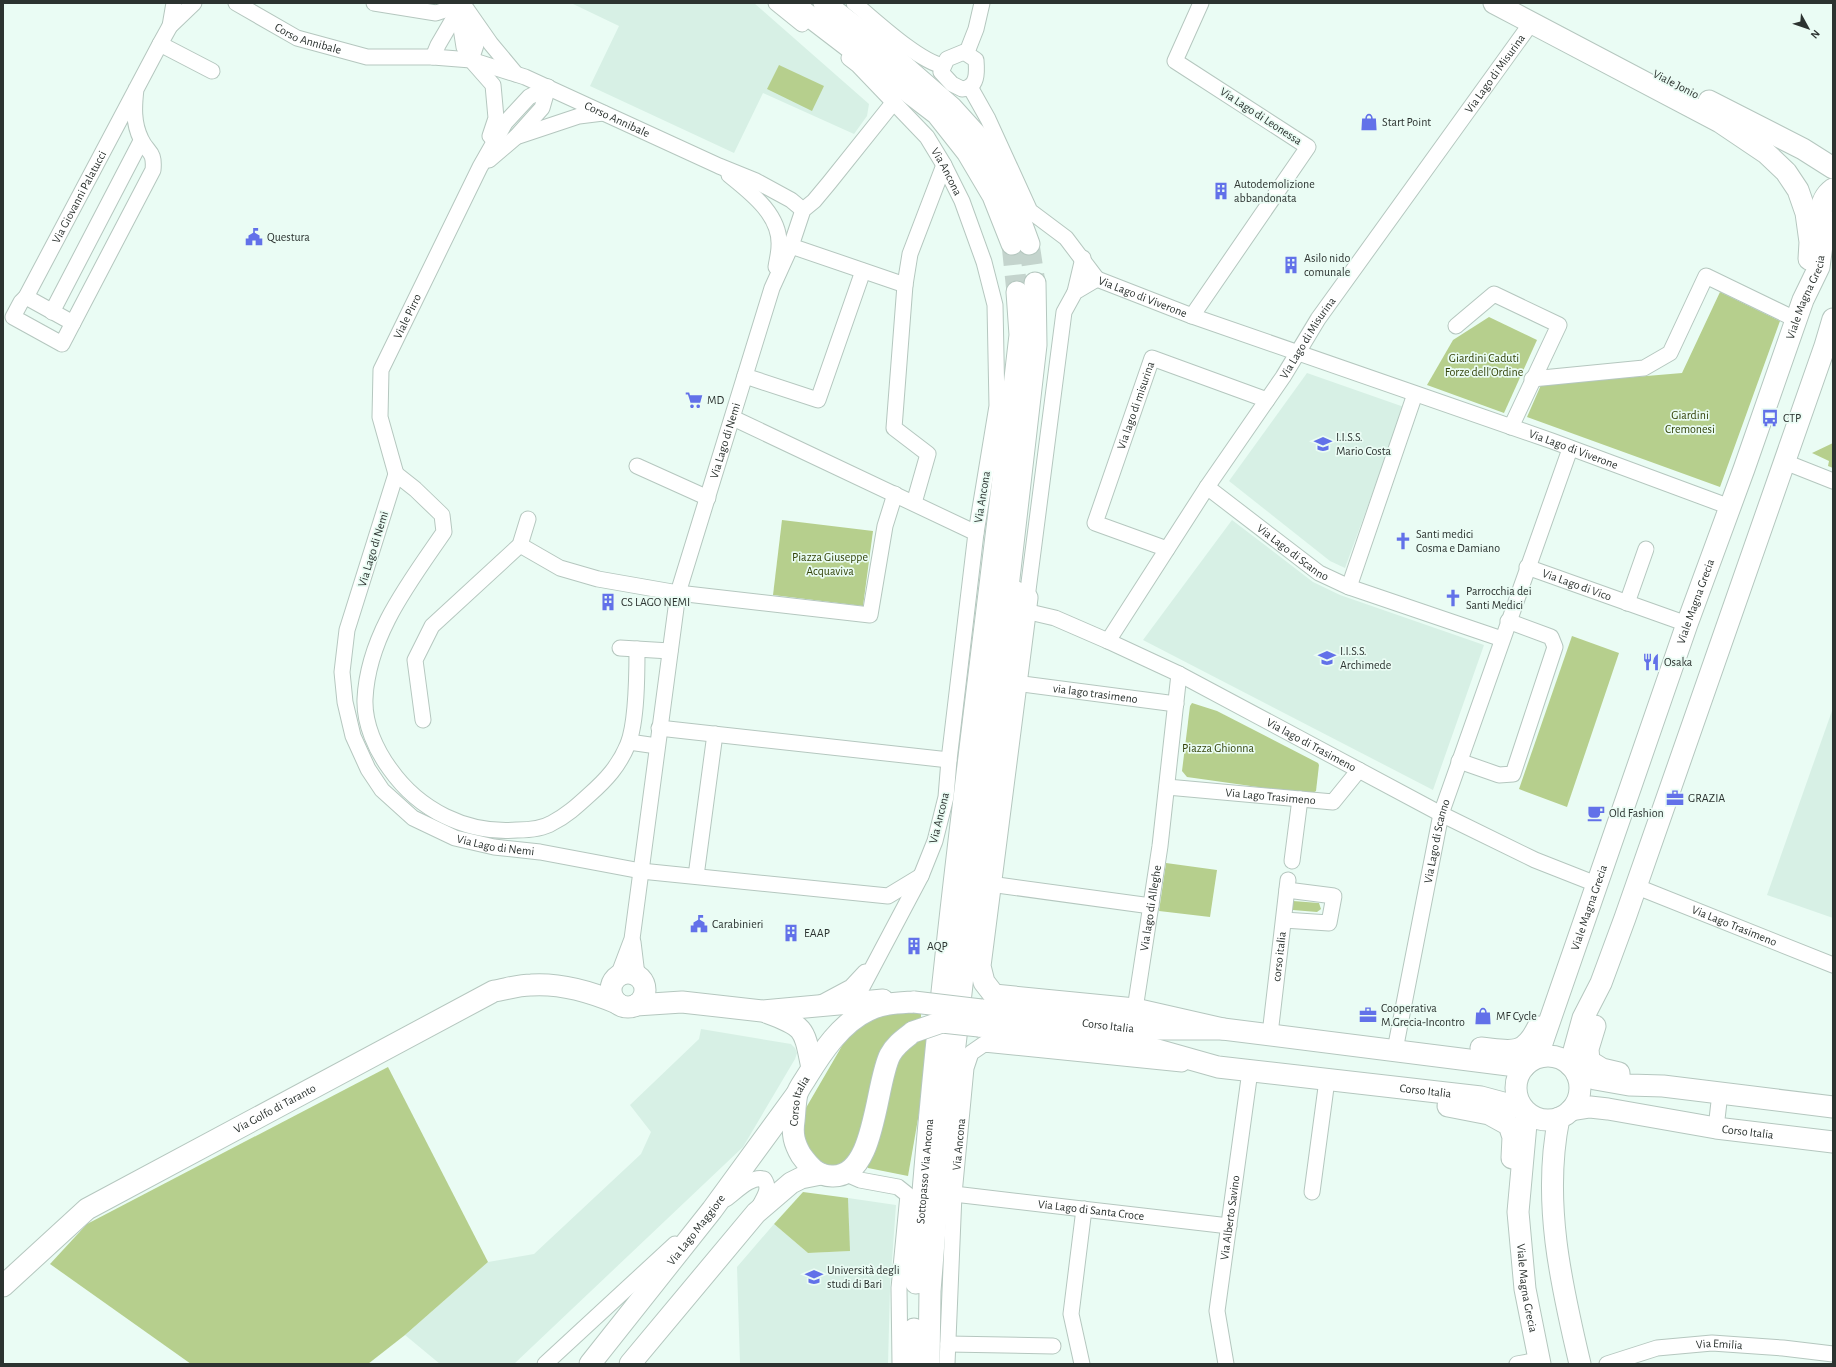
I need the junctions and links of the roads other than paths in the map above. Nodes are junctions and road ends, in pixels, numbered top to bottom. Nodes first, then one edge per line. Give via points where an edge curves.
1 (174, 3) edge
2 (194, 3) edge
3 (236, 3) edge
4 (374, 3) edge
5 (463, 3) edge
6 (776, 3) edge
7 (792, 3) edge
8 (824, 3) edge
9 (854, 3) edge
10 (982, 3) edge
11 (1201, 3) edge
12 (1494, 3) edge
13 (1516, 3) edge
14 (1532, 22) junction
15 (170, 26) junction
16 (160, 44) junction
17 (882, 48) junction
18 (911, 48) junction
19 (967, 52) junction
20 (433, 57) junction
21 (471, 60) junction
22 (943, 66) junction
23 (212, 71) dead end
24 (516, 74) junction
25 (548, 87) junction
26 (970, 87) junction
27 (136, 89) junction
28 (893, 103) junction
29 (603, 113) junction
30 (1720, 122) junction
31 (516, 137) junction
32 (141, 140) junction
33 (944, 165) junction
34 (719, 166) junction
35 (480, 167) junction
36 (1833, 168) edge
37 (1833, 189) edge
38 (802, 210) junction
39 (1826, 222) edge
40 (791, 246) junction
41 (1083, 258) junction
42 (864, 271) junction
43 (1097, 279) junction
44 (905, 285) junction
45 (772, 288) junction
46 (1026, 288) tunnel mouth
47 (1075, 292) junction
48 (26, 298) junction
49 (1800, 310) junction
50 (52, 312) junction
51 (1192, 316) junction
52 (1833, 319) edge
53 (73, 324) junction
54 (1456, 326) dead end
55 (1829, 338) edge
56 (1298, 353) junction
57 (745, 376) junction
58 (1532, 379) junction
59 (1415, 394) junction
60 (1267, 400) junction
61 (732, 418) junction
62 (1511, 427) junction
63 (1570, 449) junction
64 (1785, 462) junction
65 (637, 466) dead end
66 (396, 474) junction
67 (1833, 480) edge
68 (1207, 487) junction
69 (895, 494) junction
70 (708, 498) junction
71 (914, 503) junction
72 (1730, 507) junction
73 (528, 519) dead end
74 (976, 533) junction
75 (520, 545) junction
76 (1167, 549) junction
77 (1646, 549) dead end
78 (1527, 567) junction
79 (970, 586) junction
80 (1349, 587) junction
81 (1000, 588) junction
82 (678, 593) junction
83 (1627, 603) junction
84 (1026, 605) junction
85 (1508, 621) junction
86 (1687, 624) junction
87 (1502, 639) junction
88 (1108, 640) junction
89 (620, 648) dead end
90 (638, 649) junction
91 (670, 651) junction
92 (1179, 674) junction
93 (1014, 687) junction
94 (365, 700) junction
95 (345, 702) junction
96 (1176, 704) junction
97 (994, 712) junction
98 (424, 720) dead end
99 (659, 728) junction
100 (715, 734) junction
101 (629, 742) junction
102 (657, 746) junction
103 (949, 760) junction
104 (1459, 761) junction
105 (1359, 770) junction
106 (1166, 787) junction
107 (1300, 799) junction
108 (1441, 814) junction
109 (538, 828) junction
110 (540, 852) junction
111 (1292, 861) dead end
112 (642, 871) junction
113 (696, 876) junction
114 (922, 876) junction
115 (990, 884) junction
116 (1596, 884) junction
117 (1635, 886) junction
118 (1151, 906) junction
119 (1284, 920) junction
120 (876, 962) junction
121 (1833, 965) edge
122 (628, 979) junction
123 (952, 981) junction
124 (572, 988) junction
125 (682, 1002) junction
126 (854, 1002) junction
127 (914, 1002) junction
128 (627, 1004) junction
129 (816, 1006) junction
130 (762, 1011) junction
131 (980, 1018) junction
132 (1131, 1018) junction
133 (1270, 1034) junction
134 (828, 1045) junction
135 (1395, 1050) junction
136 (1526, 1059) junction
137 (1218, 1067) junction
138 (1579, 1067) junction
139 (812, 1068) junction
140 (1250, 1071) junction
141 (1327, 1080) junction
142 (798, 1092) junction
143 (1437, 1092) junction
144 (1720, 1093) junction
145 (1833, 1107) edge
146 (1525, 1110) junction
147 (1567, 1119) junction
148 (1716, 1128) junction
149 (1833, 1142) edge
150 (844, 1173) junction
151 (821, 1174) junction
152 (1312, 1192) dead end
153 (954, 1194) junction
154 (1084, 1209) junction
155 (712, 1210) junction
156 (1518, 1212) junction
157 (756, 1213) junction
158 (1229, 1226) junction
159 (3, 1286) edge
160 (638, 1303) junction
161 (662, 1324) junction
162 (948, 1344) junction
163 (1053, 1346) dead end
164 (1833, 1354) edge
165 (1801, 1357) edge
166 (1539, 1362) edge
167 (545, 1364) edge
168 (590, 1364) edge
169 (630, 1364) edge
170 (900, 1364) edge
171 (914, 1364) edge
172 (929, 1364) edge
173 (948, 1364) edge
174 (1082, 1364) edge
175 (1226, 1364) edge
176 (1517, 1364) edge
177 (1580, 1364) edge
178 (1607, 1364) edge

1 - 15 street, Via Giovanni Palatucci
2 - 15 street, Via Giovanni Palatucci
3 - 20 street, Corso Annibale via 297,38 367,57
4 - 5 street via 436,13
5 - 20 street
5 - 21 street via 476,46
5 - 24 street, Corso Annibale via 491,44
6 - 28 street, Via Ancona via 858,65
7 - 17 street, Via Ancona via 937,114 967,152 1021,244 1006,184 981,140 952,108
8 - 17 street, Via Ancona
9 - 18 street
10 - 19 street
11 - 51 street, Via Lago di Leonessa via 1175,61 1308,147
12 - 14 street, Viale Jonio
13 - 36 street, Viale Jonio via 1803,149
14 - 30 street, Viale Jonio
14 - 56 street, Via Lago di Misurina via 1318,319
15 - 16 street, Via Giovanni Palatucci
16 - 23 street
16 - 27 street, Via Giovanni Palatucci
17 - 18 street
18 - 22 street via 929,61
19 - 22 street via 953,55
19 - 26 street via 976,60 976,79
20 - 21 street, Corso Annibale
21 - 24 street, Corso Annibale
21 - 35 street, Viale Pirro via 493,85 496,111
22 - 26 street via 941,72 952,84 962,89
24 - 25 street, Corso Annibale
25 - 29 street, Corso Annibale
25 - 31 street, Viale Pirro via 542,108
25 - 35 street, Viale Pirro via 529,97 505,123
26 - 41 street via 988,119 1030,211 1066,238
27 - 32 street via 134,107
27 - 48 street, Via Giovanni Palatucci
28 - 33 street, Via Ancona via 908,115 927,137
28 - 38 street via 830,183
29 - 31 street, Viale Pirro via 578,116
29 - 34 street, Corso Annibale
30 - 39 street, Viale Jonio via 1769,147 1788,162 1813,193
30 - 49 street, Viale Jonio via 1766,153 1786,172 1798,190 1806,213 1810,242
31 - 35 street, Viale Pirro
32 - 50 street
32 - 53 street via 150,150 154,160 153,170
33 - 44 street via 910,254
33 - 74 street, Via Ancona via 962,201 984,262 995,304 997,406
34 - 38 street via 756,181 791,200
34 - 45 street via 751,193 776,226 779,245
35 - 66 street, Viale Pirro via 381,370 380,417
37 - 39 street, Viale Magna Grecia via 1825,198
38 - 40 street
39 - 49 street, Viale Magna Grecia via 1819,267
40 - 42 street
40 - 45 street
41 - 43 street
41 - 47 street
42 - 44 street
42 - 57 street via 818,400
43 - 47 street, Via Lago di Viverone
43 - 51 street, Via Lago di Viverone
44 - 71 street via 894,428 928,454
45 - 57 street, Via Lago di Nemi
46 - 81 street, Via Ancona via 1036,345
47 - 84 street via 1064,312
48 - 50 street
48 - 53 street, Via Giovanni Palatucci via 13,317 62,344
49 - 58 street via 1706,276 1670,353 1644,368
49 - 72 street, Viale Magna Grecia
50 - 53 street
51 - 56 street, Via Lago di Viverone
52 - 55 street
54 - 58 street via 1494,294 1559,325
55 - 64 street
56 - 59 street, Via Lago di Viverone
56 - 60 street, Via Lago di Misurina
57 - 61 street, Via Lago di Nemi
58 - 62 street
59 - 62 street, Via Lago di Viverone
59 - 80 street
60 - 68 street, Via Lago di Misurina
60 - 76 street, Via lago di misurina via 1152,358 1095,523
61 - 69 street
61 - 70 street, Via Lago di Nemi
62 - 63 street, Via Lago di Viverone
63 - 72 street, Via Lago di Viverone
63 - 78 street
64 - 67 street
64 - 117 street
65 - 70 street
66 - 94 street, Via Lago di Nemi via 442,516 444,532 385,623 371,658
66 - 95 street, Via Lago di Nemi via 347,630 342,672
68 - 76 street, Via Lago di Misurina
68 - 80 street, Via Lago di Scanno via 1319,573
69 - 71 street
69 - 82 street via 885,526 870,615
70 - 82 street, Via Lago di Nemi
71 - 74 street
72 - 86 street, Viale Magna Grecia
73 - 75 street
74 - 79 street, Via Ancona
75 - 82 street via 560,568 598,579
75 - 98 street via 432,626 415,660
76 - 88 street, Via Lago di Misurina
77 - 83 street, Via Lago di Vico
78 - 83 street, Via Lago di Vico
78 - 85 street, Via Lago di Scanno
79 - 81 street
79 - 103 street, Via Ancona
80 - 87 street, Via Lago di Scanno
81 - 84 street
81 - 97 street, Via Ancona
81 - 123 street, Via Ancona
82 - 91 street, Via Lago di Nemi
83 - 86 street, Via Lago di Vico
84 - 88 street, Via lago di Trasimeno
84 - 93 street
85 - 87 street, Via Lago di Scanno
85 - 104 street via 1551,637 1555,647 1512,774 1499,775
86 - 116 street, Viale Magna Grecia
87 - 104 street, Via Lago di Scanno
88 - 92 street, Via lago di Trasimeno
89 - 90 street
90 - 91 street
90 - 101 street
91 - 99 street, Via Lago di Nemi
92 - 96 street
92 - 105 street, Via lago di Trasimeno
93 - 96 street, via lago trasimeno
93 - 97 street
93 - 115 street
94 - 95 street
94 - 109 street, Via Lago di Nemi via 370,733 383,760 401,784 428,807 453,821 481,829 513,831
95 - 110 street, Via Lago di Nemi via 353,736 368,769 382,790 413,818 456,838
96 - 106 street, Via lago di Alleghe
97 - 123 street, Via Ancona
99 - 100 street
99 - 102 street, Via Lago di Nemi
100 - 103 street
100 - 113 street
101 - 102 street
101 - 109 street, Via Lago di Nemi via 609,777 571,812 551,824
102 - 112 street, Via Lago di Nemi
103 - 114 street, Via Ancona via 946,797
104 - 108 street, Via Lago di Scanno
105 - 107 street, Via Lago Trasimeno via 1332,802
105 - 108 street, Via lago di Trasimeno
106 - 107 street, Via Lago Trasimeno
106 - 118 street, Via lago di Alleghe
107 - 111 street
108 - 116 street, Via lago di Trasimeno via 1535,860
108 - 135 street, Via Lago di Scanno
109 - 110 street
110 - 112 street, Via Lago di Nemi
112 - 113 street
112 - 122 street, Via Lago di Nemi
113 - 114 street via 888,896
114 - 120 street, Via Ancona
115 - 118 street
115 - 132 street via 980,966 984,982 994,995
116 - 136 street, Viale Magna Grecia via 1563,980 1547,1001
117 - 121 street, Via Lago Trasimeno
117 - 138 street via 1601,983 1583,1018
118 - 132 street, Via lago di Alleghe
119 - 119 street, corso italia via 1288,885 1334,896 1330,923
119 - 133 street, corso italia
120 - 126 street, Via Ancona
120 - 129 street via 850,987
122 - 124 street, Via Golfo di Taranto
122 - 125 street
122 - 128 street via 612,994
122 - 128 street via 645,993 643,998
123 - 171 street, Sottopasso Via Ancona via 922,1198 915,1290
123 - 172 street, Sottopasso Via Ancona via 930,1290
124 - 128 street, Via Golfo di Taranto
124 - 159 street, Via Golfo di Taranto via 531,985 494,991 87,1210
125 - 128 street
125 - 130 street
126 - 127 street
126 - 129 street
126 - 134 street, Via Ancona
127 - 131 street, Corso Italia, bridge
127 - 134 street, Corso Italia via 870,1009 852,1020
129 - 130 street
130 - 139 street via 792,1022 804,1033
131 - 132 street, Corso Italia
131 - 137 street, Corso Italia via 1147,1047
131 - 150 street, Corso Italia, bridge via 942,1022 913,1032 900,1041 890,1055 884,1072 870,1136 863,1154 856,1165
132 - 133 street
133 - 135 street
134 - 139 street, Corso Italia
135 - 136 street via 1439,1056
136 - 138 street via 1545,1056 1559,1058
136 - 146 street via 1516,1087 1517,1098
137 - 140 street, Corso Italia
137 - 153 street, Via Ancona via 984,1044 971,1053 966,1068
138 - 144 street via 1647,1077 1663,1086
138 - 147 street via 1580,1093
139 - 142 street, Corso Italia
140 - 141 street, Corso Italia
140 - 158 street, Via Alberto Savino
141 - 143 street, Corso Italia
141 - 152 street
142 - 151 street, Corso Italia via 793,1126 794,1143 810,1167
142 - 155 street, Via Lago Maggiore
143 - 146 street, Corso Italia via 1481,1097
143 - 156 street, Viale Magna Grecia via 1445,1105 1489,1114 1509,1125 1513,1137 1509,1200
144 - 145 street
144 - 148 street
146 - 147 street via 1537,1119
146 - 156 street, Viale Magna Grecia
147 - 148 street, Corso Italia via 1590,1107
147 - 177 street via 1564,1198 1554,1214 1561,1281
148 - 149 street, Corso Italia
150 - 151 street via 833,1176
150 - 170 street via 860,1180 898,1187 908,1196 899,1288
151 - 157 street via 791,1183
153 - 154 street, Via Lago di Santa Croce
153 - 162 street, Via Ancona
154 - 158 street, Via Lago di Santa Croce
154 - 174 street via 1071,1314
155 - 157 street via 750,1181 758,1178 764,1179 768,1184 768,1190
155 - 160 street, Via Lago Maggiore
155 - 167 street
156 - 166 street, Viale Magna Grecia via 1524,1289
157 - 161 street
158 - 175 street, Via Alberto Savino via 1217,1311
160 - 161 street
160 - 168 street, Via Lago Maggiore
161 - 169 street
162 - 163 street
162 - 173 street, Via Ancona
164 - 165 street, Via Emilia
165 - 178 street, Via Emilia via 1712,1343 1657,1348
166 - 176 street

